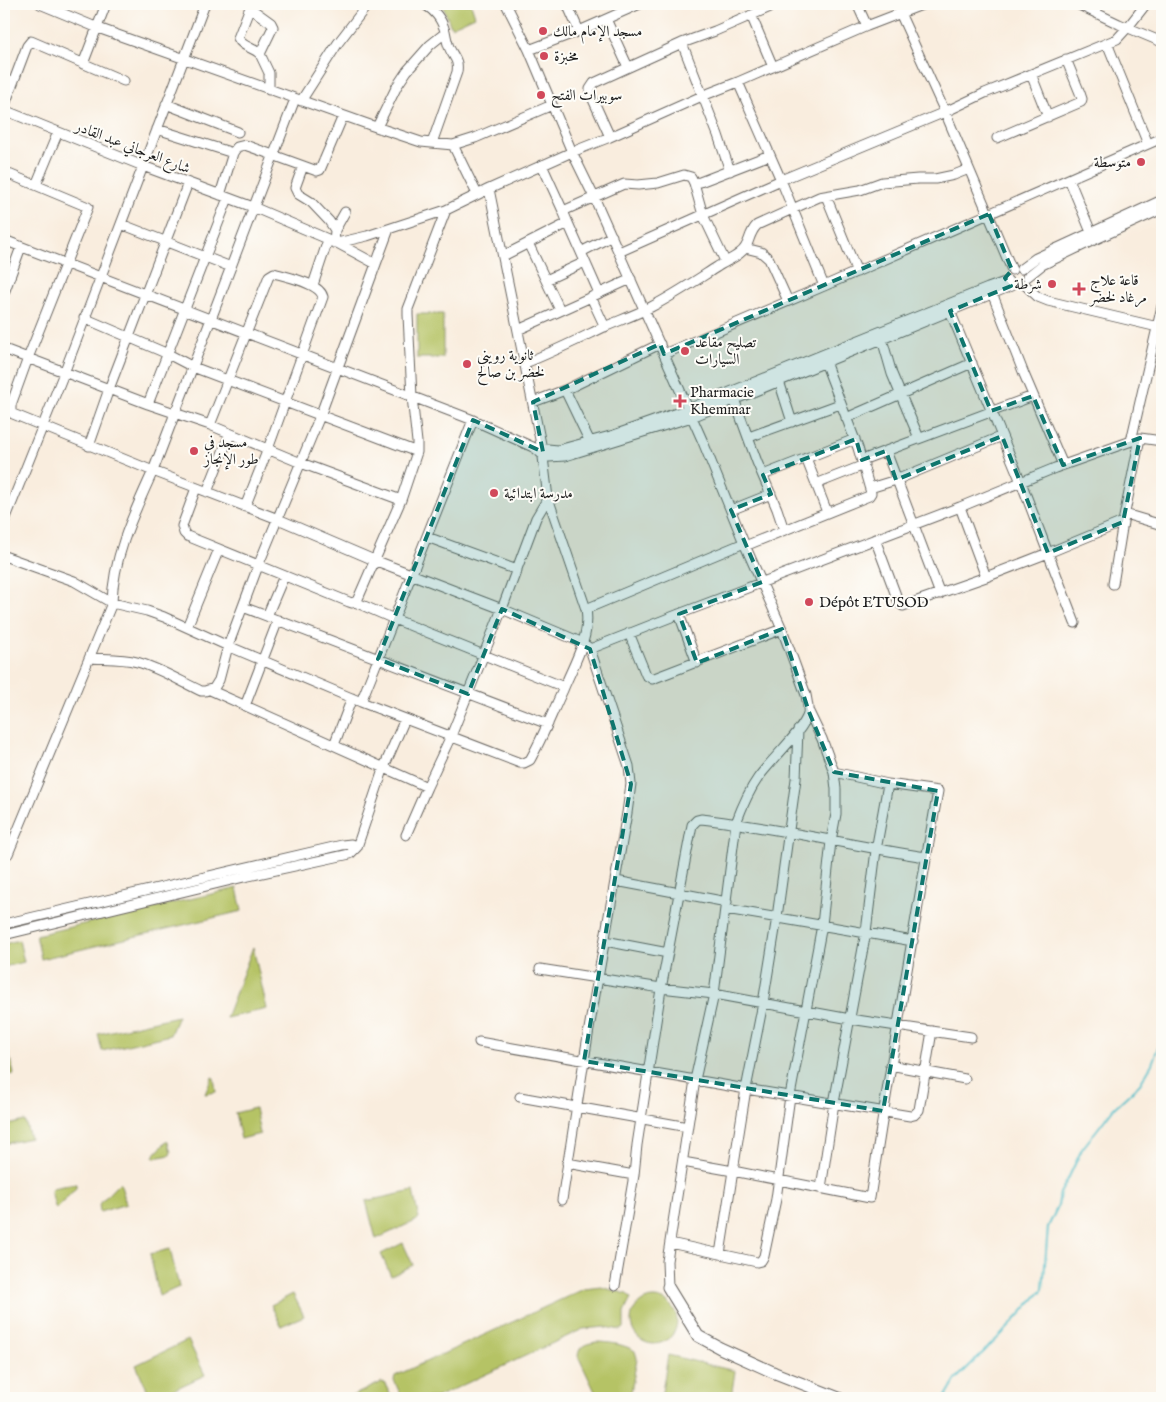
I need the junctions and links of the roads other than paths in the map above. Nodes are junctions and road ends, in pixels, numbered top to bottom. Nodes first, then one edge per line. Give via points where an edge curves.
1 (40, 4) edge
2 (106, 4) edge
3 (205, 4) edge
4 (368, 4) edge
5 (424, 4) edge
6 (506, 4) edge
7 (567, 4) edge
8 (640, 4) edge
9 (777, 4) edge
10 (857, 4) edge
11 (924, 4) edge
12 (1077, 4) edge
13 (1146, 4) edge
14 (1096, 7) edge
15 (900, 13) junction
16 (751, 15) junction
17 (606, 19) junction
18 (867, 26) junction
19 (1128, 27) junction
20 (98, 28) junction
21 (579, 31) junction
22 (445, 33) junction
23 (1162, 42) edge
24 (682, 43) junction
25 (1107, 43) junction
26 (529, 50) junction
27 (260, 54) junction
28 (1066, 59) junction
29 (185, 60) junction
30 (83, 64) junction
31 (628, 67) junction
32 (773, 67) junction
33 (1031, 74) junction
34 (124, 81) dead end
35 (738, 82) junction
36 (269, 90) junction
37 (702, 96) junction
38 (298, 100) junction
39 (166, 104) junction
40 (552, 105) junction
41 (4, 109) edge
42 (944, 112) junction
43 (343, 116) junction
44 (1048, 117) junction
45 (377, 128) junction
46 (157, 129) junction
47 (58, 132) junction
48 (238, 132) dead end
49 (610, 137) junction
50 (997, 138) dead end
51 (1162, 138) edge
52 (432, 143) junction
53 (1148, 144) junction
54 (453, 145) junction
55 (572, 152) junction
56 (233, 153) junction
57 (273, 154) junction
58 (770, 155) junction
59 (542, 165) junction
60 (143, 166) junction
61 (302, 166) junction
62 (969, 169) junction
63 (730, 171) junction
64 (4, 172) edge
65 (1069, 179) junction
66 (781, 180) junction
67 (188, 183) junction
68 (694, 183) junction
69 (36, 185) junction
70 (489, 189) junction
71 (477, 194) junction
72 (224, 196) junction
73 (594, 196) junction
74 (826, 196) junction
75 (1162, 200) edge
76 (253, 207) junction
77 (793, 209) junction
78 (1162, 209) edge
79 (446, 210) junction
80 (563, 211) junction
81 (345, 212) dead end
82 (989, 214) junction
83 (703, 215) junction
84 (568, 223) junction
85 (120, 224) junction
86 (389, 229) junction
87 (335, 230) junction
88 (612, 236) junction
89 (1092, 236) junction
90 (4, 240) edge
91 (166, 241) junction
92 (333, 242) junction
93 (528, 243) junction
94 (21, 247) junction
95 (745, 248) junction
96 (580, 252) junction
97 (618, 252) junction
98 (503, 256) junction
99 (205, 257) junction
100 (724, 261) junction
101 (585, 262) junction
102 (66, 264) junction
103 (376, 264) junction
104 (231, 267) junction
105 (1016, 270) junction
106 (857, 272) junction
107 (100, 277) junction
108 (631, 279) junction
109 (546, 280) junction
110 (1026, 281) junction
111 (1010, 283) junction
112 (314, 285) junction
113 (824, 286) junction
114 (4, 293) edge
115 (992, 293) junction
116 (146, 294) junction
117 (595, 295) junction
118 (788, 301) junction
119 (1162, 306) edge
120 (185, 309) junction
121 (560, 310) junction
122 (644, 310) junction
123 (950, 311) junction
124 (84, 318) junction
125 (211, 320) junction
126 (605, 327) junction
127 (1159, 327) edge
128 (518, 330) junction
129 (247, 333) junction
130 (130, 337) junction
131 (882, 339) junction
132 (660, 344) junction
133 (4, 348) edge
134 (168, 354) junction
135 (302, 354) junction
136 (664, 354) junction
137 (28, 358) junction
138 (825, 362) junction
139 (525, 363) junction
140 (972, 363) junction
141 (193, 367) junction
142 (338, 368) junction
143 (64, 372) junction
144 (227, 380) junction
145 (779, 381) junction
146 (109, 389) junction
147 (565, 390) junction
148 (900, 394) junction
149 (412, 396) junction
150 (1033, 396) junction
151 (734, 399) junction
152 (285, 402) junction
153 (533, 402) junction
154 (148, 404) junction
155 (840, 404) junction
156 (991, 411) junction
157 (176, 413) junction
158 (690, 413) junction
159 (320, 416) junction
160 (846, 418) junction
161 (473, 420) junction
162 (792, 422) junction
163 (210, 425) junction
164 (42, 427) junction
165 (230, 434) junction
166 (1002, 436) junction
167 (748, 438) junction
168 (918, 438) junction
169 (1140, 438) junction
170 (855, 439) junction
171 (1131, 441) junction
172 (590, 442) junction
173 (1162, 442) edge
174 (89, 446) junction
175 (268, 449) junction
176 (540, 451) junction
177 (416, 452) junction
178 (806, 458) junction
179 (301, 463) junction
180 (863, 463) junction
181 (1063, 465) junction
182 (153, 471) junction
183 (763, 475) junction
184 (896, 480) junction
185 (1021, 482) junction
186 (816, 484) junction
187 (196, 488) junction
188 (870, 488) junction
189 (207, 492) junction
190 (771, 494) junction
191 (548, 498) junction
192 (401, 500) junction
193 (245, 507) junction
194 (960, 507) junction
195 (731, 510) junction
196 (827, 512) junction
197 (1124, 518) junction
198 (278, 519) junction
199 (5, 520) edge
200 (914, 524) junction
201 (1162, 525) edge
202 (784, 530) junction
203 (427, 537) junction
204 (875, 539) junction
205 (745, 544) junction
206 (219, 549) junction
207 (1048, 553) junction
208 (4, 556) edge
209 (374, 560) junction
210 (258, 566) junction
211 (517, 570) junction
212 (412, 574) junction
213 (284, 576) junction
214 (986, 577) junction
215 (762, 582) junction
216 (1113, 584) dead end
217 (940, 594) junction
218 (355, 602) junction
219 (112, 603) junction
220 (243, 607) junction
221 (502, 609) junction
222 (586, 609) junction
223 (679, 614) junction
224 (267, 616) junction
225 (394, 619) junction
226 (278, 620) junction
227 (1075, 623) dead end
228 (187, 627) junction
229 (782, 629) junction
230 (629, 633) junction
231 (583, 643) junction
232 (228, 646) junction
233 (590, 649) junction
234 (484, 655) junction
235 (90, 658) junction
236 (262, 660) junction
237 (378, 660) junction
238 (697, 663) junction
239 (564, 687) junction
240 (210, 690) junction
241 (468, 694) junction
242 (357, 700) junction
243 (245, 706) junction
244 (808, 712) junction
245 (405, 719) junction
246 (548, 724) junction
247 (798, 730) junction
248 (451, 736) junction
249 (334, 745) junction
250 (384, 767) junction
251 (834, 772) junction
252 (888, 784) junction
253 (427, 787) junction
254 (736, 823) junction
255 (788, 833) junction
256 (406, 834) dead end
257 (831, 841) junction
258 (357, 846) junction
259 (876, 850) junction
260 (8, 854) dead end
261 (926, 857) junction
262 (616, 881) junction
263 (680, 893) junction
264 (726, 905) junction
265 (777, 917) junction
266 (4, 924) edge
267 (822, 925) junction
268 (866, 932) junction
269 (4, 934) edge
270 (605, 941) junction
271 (913, 941) junction
272 (668, 953) junction
273 (540, 969) dead end
274 (598, 978) junction
275 (662, 988) junction
276 (714, 994) junction
277 (763, 1003) junction
278 (806, 1011) junction
279 (850, 1019) junction
280 (897, 1026) junction
281 (932, 1031) junction
282 (971, 1037) dead end
283 (479, 1042) dead end
284 (584, 1061) junction
285 (890, 1065) junction
286 (925, 1071) junction
287 (648, 1072) junction
288 (965, 1078) dead end
289 (696, 1080) junction
290 (746, 1089) junction
291 (790, 1096) junction
292 (520, 1097) dead end
293 (834, 1103) junction
294 (576, 1108) junction
295 (883, 1111) junction
296 (641, 1120) junction
297 (688, 1128) junction
298 (683, 1162) junction
299 (567, 1163) junction
300 (733, 1171) junction
301 (634, 1175) junction
302 (778, 1181) junction
303 (821, 1188) junction
304 (562, 1200) dead end
305 (670, 1243) junction
306 (720, 1254) junction
307 (615, 1286) dead end
308 (668, 1287) joint
309 (839, 1398) edge

1 - 20 street
2 - 20 street
3 - 29 street
4 - 38 street
5 - 22 street via 435,11
6 - 26 street
7 - 21 street
8 - 17 street
9 - 16 street
10 - 18 street
11 - 15 street
12 - 14 street
13 - 19 street
14 - 19 street
15 - 18 street
15 - 42 street
16 - 24 street
16 - 32 street
17 - 21 street
17 - 31 street
18 - 32 street
19 - 23 street
19 - 25 street via 1117,39
20 - 29 street
20 - 30 street
21 - 26 street
22 - 45 street via 407,71
22 - 52 street via 458,66
24 - 31 street
24 - 37 street
25 - 28 street
25 - 53 street
26 - 40 street
27 - 27 street via 238,38 251,10 273,25
27 - 36 street via 270,73
28 - 33 street
28 - 44 street via 1082,99 1078,104
29 - 36 street
29 - 39 street
30 - 34 street
30 - 41 street via 29,42
31 - 49 street via 600,79 590,89
32 - 35 street
33 - 42 street
33 - 44 street
35 - 37 street
35 - 58 street
36 - 38 street
37 - 49 street
37 - 63 street
38 - 43 street
38 - 57 street
39 - 46 street
39 - 48 street
40 - 54 street
40 - 55 street
41 - 47 street, شارع العرجاني عبد القادر
42 - 62 street
42 - 66 street
43 - 45 street
43 - 61 street via 320,170
44 - 50 street
45 - 52 street
46 - 56 street
46 - 60 street
47 - 60 street, شارع العرجاني عبد القادر
47 - 69 street
49 - 55 street
51 - 53 street
52 - 54 street
53 - 65 street
54 - 71 street
55 - 59 street
55 - 73 street
56 - 57 street via 242,145
56 - 72 street
57 - 61 street
57 - 76 street
58 - 63 street
58 - 66 street
59 - 70 street
59 - 80 street
60 - 67 street, شارع العرجاني عبد القادر
60 - 85 street
61 - 87 street via 295,188 298,194 320,210
62 - 74 street via 954,176 882,182
62 - 82 street
63 - 68 street
64 - 69 street
65 - 82 street
65 - 89 street
66 - 77 street
66 - 83 street
67 - 72 street, شارع العرجاني عبد القادر
67 - 91 street
68 - 73 street via 691,177 684,175 658,183 624,184
68 - 83 street
69 - 102 street via 88,207
70 - 71 street
70 - 98 street
71 - 79 street
72 - 76 street, شارع العرجاني عبد القادر
72 - 99 street
73 - 80 street
73 - 88 street
74 - 77 street
74 - 106 street
75 - 89 street
76 - 92 street, شارع العرجاني عبد القادر
76 - 104 street
77 - 95 street via 758,225 752,230
77 - 113 street
78 - 89 street
79 - 86 street
79 - 149 street via 408,309
80 - 84 street
81 - 87 street
82 - 105 street
82 - 106 street
83 - 97 street
83 - 100 street
84 - 93 street
84 - 96 street
85 - 91 street
85 - 107 street
86 - 92 street
86 - 103 street
87 - 92 street
88 - 96 street
88 - 97 street
89 - 105 street via 1036,258
89 - 110 street via 1042,265
90 - 94 street
91 - 99 street
91 - 116 street
92 - 103 street, شارع العرجاني عبد القادر
92 - 112 street
93 - 98 street
93 - 109 street
94 - 102 street
94 - 114 street
95 - 100 street
95 - 118 street via 761,252 769,259
96 - 101 street
97 - 108 street
98 - 128 street
99 - 104 street
99 - 120 street
100 - 122 street
101 - 109 street
101 - 117 street
102 - 107 street
102 - 137 street
103 - 142 street
104 - 125 street
105 - 110 street via 1026,274
105 - 111 street via 1010,273
106 - 113 street
107 - 116 street
107 - 124 street
108 - 117 street
108 - 122 street
109 - 121 street
110 - 111 street via 1018,288
110 - 127 street via 1038,297 1048,301
111 - 115 street
111 - 158 street via 988,288
112 - 129 street via 270,274
112 - 135 street via 323,297
113 - 118 street
115 - 123 street
115 - 150 street
116 - 120 street
116 - 130 street
117 - 121 street
117 - 126 street
118 - 136 street
119 - 127 street
120 - 125 street
120 - 134 street
121 - 128 street
122 - 126 street
122 - 132 street
123 - 131 street
123 - 140 street
124 - 130 street
124 - 143 street
125 - 129 street
125 - 141 street
126 - 139 street
127 - 171 street
128 - 139 street
129 - 135 street
129 - 144 street
130 - 134 street
130 - 146 street
131 - 138 street
131 - 148 street
132 - 136 street
132 - 147 street
133 - 137 street
134 - 141 street
134 - 154 street
135 - 142 street
135 - 152 street
136 - 158 street
137 - 143 street
137 - 164 street via 11,412
138 - 145 street
138 - 155 street
139 - 153 street
140 - 148 street
140 - 156 street
141 - 144 street
141 - 157 street
142 - 149 street
142 - 159 street
143 - 146 street
143 - 164 street
144 - 152 street
144 - 163 street
145 - 151 street
145 - 162 street
146 - 154 street
146 - 174 street
147 - 153 street
147 - 172 street
148 - 160 street
148 - 168 street
149 - 161 street
149 - 177 street
150 - 156 street
150 - 181 street
151 - 158 street
151 - 167 street
152 - 159 street
152 - 175 street
153 - 176 street
154 - 157 street
155 - 160 street
155 - 162 street
156 - 166 street
156 - 168 street
157 - 163 street
157 - 182 street
158 - 172 street
158 - 176 street via 579,453 556,458
158 - 195 street
159 - 177 street
159 - 179 street
160 - 170 street
161 - 176 street
161 - 203 street
162 - 167 street
163 - 165 street
164 - 174 street
164 - 199 street
165 - 175 street
165 - 189 street
166 - 184 street
166 - 185 street
167 - 183 street
168 - 180 street
169 - 171 street
169 - 173 street
169 - 197 street
170 - 178 street
170 - 180 street
171 - 181 street
172 - 176 street
174 - 182 street
175 - 179 street
175 - 193 street
176 - 191 street
177 - 192 street
178 - 183 street
178 - 186 street
179 - 192 street
179 - 198 street
180 - 184 street via 886,451
180 - 186 street
180 - 188 street
181 - 185 street
182 - 187 street
182 - 219 street via 121,549
183 - 190 street
184 - 188 street
184 - 200 street
185 - 194 street
185 - 207 street
186 - 196 street
187 - 189 street
187 - 206 street via 182,530 187,536
188 - 196 street via 869,496
189 - 193 street
190 - 195 street
190 - 202 street
191 - 211 street via 536,518
191 - 222 street
192 - 209 street
193 - 198 street
194 - 200 street
194 - 214 street
195 - 205 street
196 - 202 street
197 - 201 street
197 - 207 street
197 - 216 street
198 - 209 street
198 - 210 street
200 - 204 street
200 - 217 street
202 - 205 street
203 - 211 street
203 - 212 street
204 - 215 street
204 - 217 street via 901,605
205 - 215 street
205 - 222 street
206 - 210 street
206 - 228 street
207 - 214 street
207 - 227 street
208 - 219 street via 74,581
209 - 212 street
209 - 218 street
210 - 213 street
210 - 220 street
211 - 221 street
212 - 221 street
212 - 225 street
213 - 218 street
213 - 224 street
214 - 217 street
215 - 223 street
215 - 229 street
218 - 225 street
219 - 228 street via 147,611
219 - 235 street
220 - 224 street
220 - 232 street
221 - 231 street
221 - 234 street
222 - 231 street
223 - 230 street
223 - 238 street
224 - 226 street
225 - 234 street
225 - 237 street
226 - 236 street
226 - 237 street
228 - 232 street
229 - 238 street
229 - 244 street via 806,695
230 - 233 street
230 - 238 street via 646,675 652,679
231 - 233 street
231 - 239 street
232 - 236 street
232 - 240 street via 219,680
233 - 262 street via 631,784
234 - 239 street
234 - 241 street
235 - 240 street via 137,662 201,691
235 - 260 street
236 - 242 street
236 - 243 street
237 - 241 street
237 - 242 street
239 - 246 street
240 - 243 street
241 - 246 street
241 - 248 street
242 - 245 street
242 - 249 street
243 - 249 street
244 - 247 street
244 - 251 street
245 - 248 street
245 - 250 street
246 - 248 street via 530,760 524,763
247 - 254 street via 758,778
247 - 255 street via 796,779
248 - 253 street
249 - 250 street
250 - 253 street
250 - 258 street
251 - 252 street
251 - 257 street via 836,814
252 - 259 street
252 - 261 street via 938,791
253 - 256 street
254 - 255 street
254 - 263 street via 701,819 694,822
254 - 264 street
255 - 257 street
255 - 265 street
257 - 259 street
257 - 267 street
258 - 266 street via 333,847
258 - 269 street via 346,856
259 - 261 street
259 - 268 street
261 - 271 street
262 - 263 street
262 - 270 street
263 - 264 street
263 - 272 street
264 - 265 street
264 - 276 street
265 - 267 street
265 - 277 street
267 - 268 street
267 - 278 street
268 - 271 street
268 - 279 street
270 - 272 street
270 - 274 street
271 - 280 street
272 - 275 street
273 - 274 street
274 - 275 street
274 - 284 street
275 - 276 street
275 - 287 street
276 - 277 street
276 - 289 street
277 - 278 street
277 - 290 street
278 - 279 street
278 - 291 street
279 - 280 street
279 - 293 street
280 - 281 street
280 - 285 street
281 - 282 street
281 - 286 street
283 - 284 street
284 - 287 street
284 - 294 street
285 - 286 street
285 - 295 street
286 - 288 street
286 - 295 street via 917,1113 910,1116
287 - 289 street
287 - 296 street
289 - 290 street
289 - 297 street
290 - 291 street
290 - 300 street
291 - 293 street
291 - 302 street
292 - 294 street
293 - 295 street
293 - 303 street
294 - 296 street
294 - 299 street
295 - 303 street via 870,1198
296 - 297 street
296 - 301 street
297 - 298 street
298 - 300 street
298 - 305 street
299 - 301 street
299 - 304 street
300 - 302 street
300 - 306 street
301 - 307 street
302 - 303 street
302 - 306 street via 763,1259 757,1262
305 - 306 street
305 - 308 street
308 - 309 main road via 698,1336 775,1373

